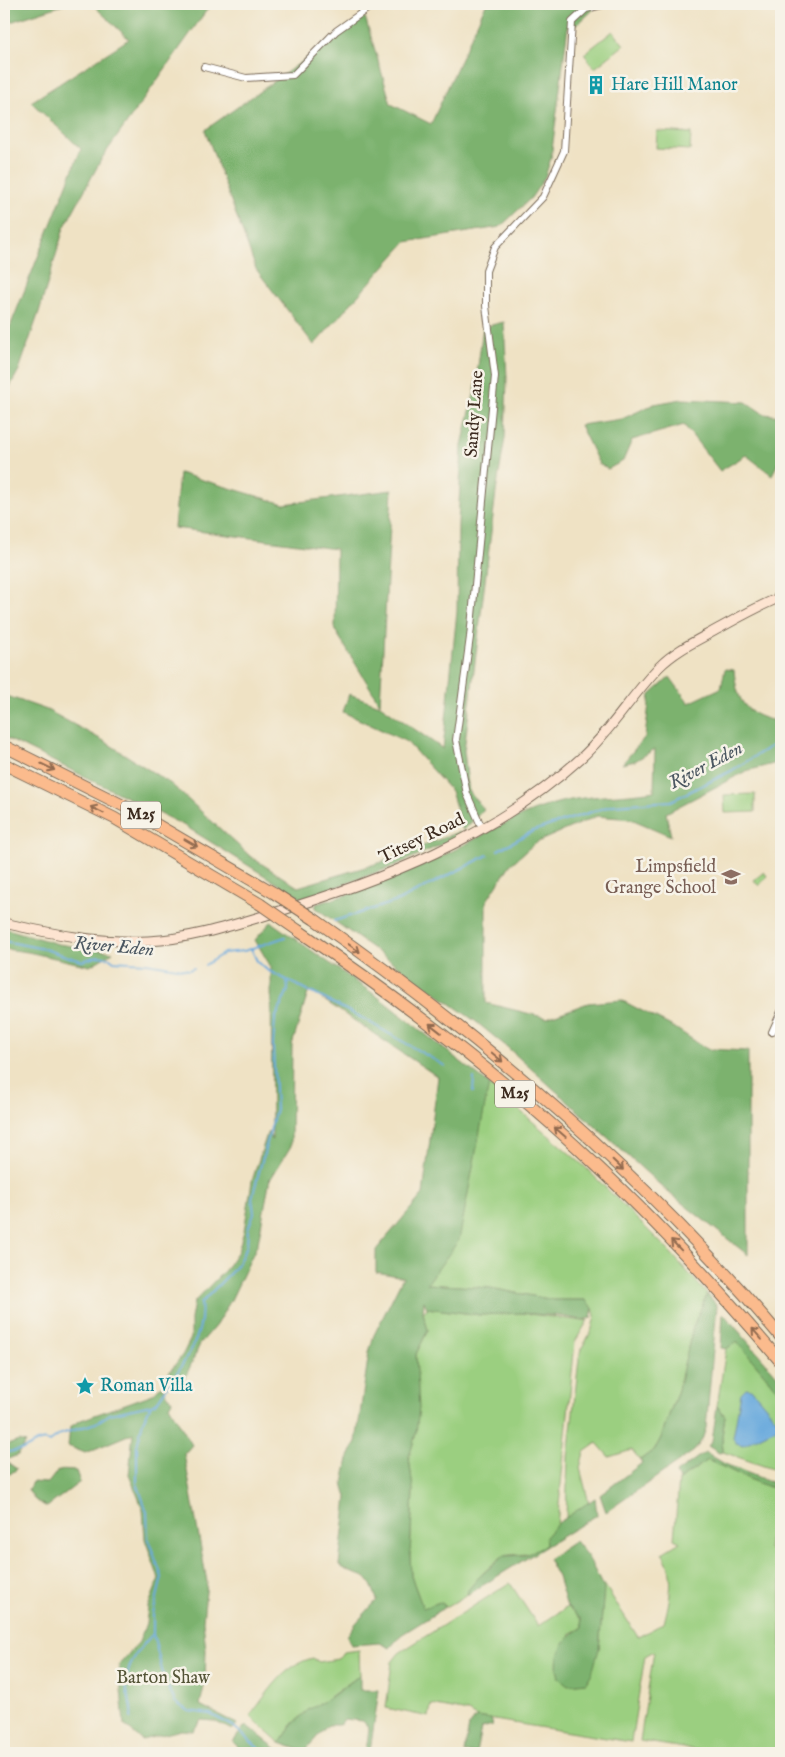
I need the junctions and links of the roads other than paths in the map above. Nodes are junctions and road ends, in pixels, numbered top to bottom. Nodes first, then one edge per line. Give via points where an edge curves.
1 (374, 4) edge
2 (606, 4) edge
3 (204, 67) dead end
4 (781, 596) edge
5 (4, 746) edge
6 (4, 764) edge
7 (482, 828) junction
8 (4, 923) edge
9 (781, 1012) edge
10 (772, 1032) dead end
11 (781, 1337) edge
12 (781, 1362) edge

1 - 3 street via 336,30 293,75 246,78
2 - 7 street, Sandy Lane via 586,9 572,22 564,151 543,197 495,246 486,271 486,306 495,376 470,637 456,740 467,794
4 - 7 main road, Titsey Road via 675,652 580,758
5 -> 11 highway, M25, bridge via 128,808 274,893 426,1000 520,1076 623,1169 735,1283
12 -> 6 highway, M25, bridge via 710,1281 603,1172 491,1073 396,998 260,904 130,827
7 - 8 main road, Titsey Road via 429,856 364,884 204,932 150,941 112,942 58,936
9 - 10 street

